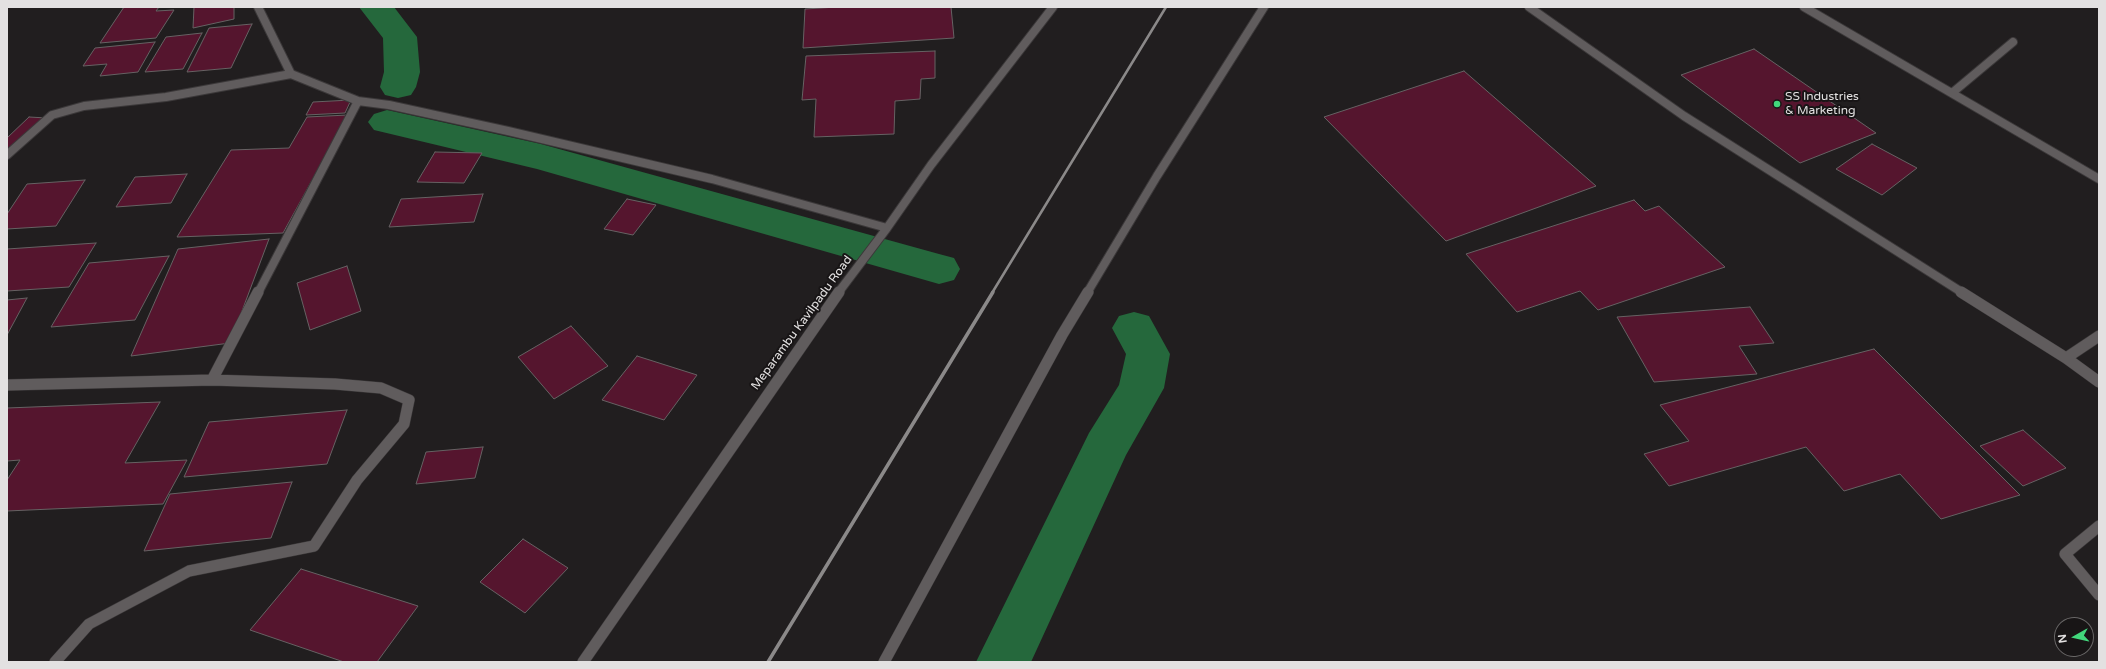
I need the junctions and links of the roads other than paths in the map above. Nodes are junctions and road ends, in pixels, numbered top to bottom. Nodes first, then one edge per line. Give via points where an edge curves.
1 (258, 7) edge
2 (1053, 7) edge
3 (1264, 7) edge
4 (1529, 7) edge
5 (1804, 7) edge
6 (2013, 42) dead end
7 (291, 74) junction
8 (1952, 93) junction
9 (358, 101) junction
10 (7, 155) edge
11 (2099, 179) edge
12 (887, 228) junction
13 (2099, 336) edge
14 (2066, 358) junction
15 (212, 380) junction
16 (2099, 382) edge
17 (7, 385) edge
18 (2099, 526) edge
19 (2099, 595) edge
20 (55, 662) edge
21 (583, 662) edge
22 (884, 662) edge

1 - 7 street
2 - 12 street, Meparambu Kavilpadu Road via 931,165
3 - 22 street via 1157,176 1062,335
4 - 14 street via 1684,116
5 - 8 street
6 - 8 street
7 - 9 street
7 - 10 street via 166,97 84,106 52,115
8 - 11 street
9 - 12 street via 389,105 712,179
9 - 15 street
12 - 21 street, Meparambu Kavilpadu Road via 821,315
13 - 14 street
14 - 16 street
15 - 17 street
15 - 20 street via 381,388 409,400 404,424 358,480 314,546 189,571 89,624
18 - 19 street via 2065,554

